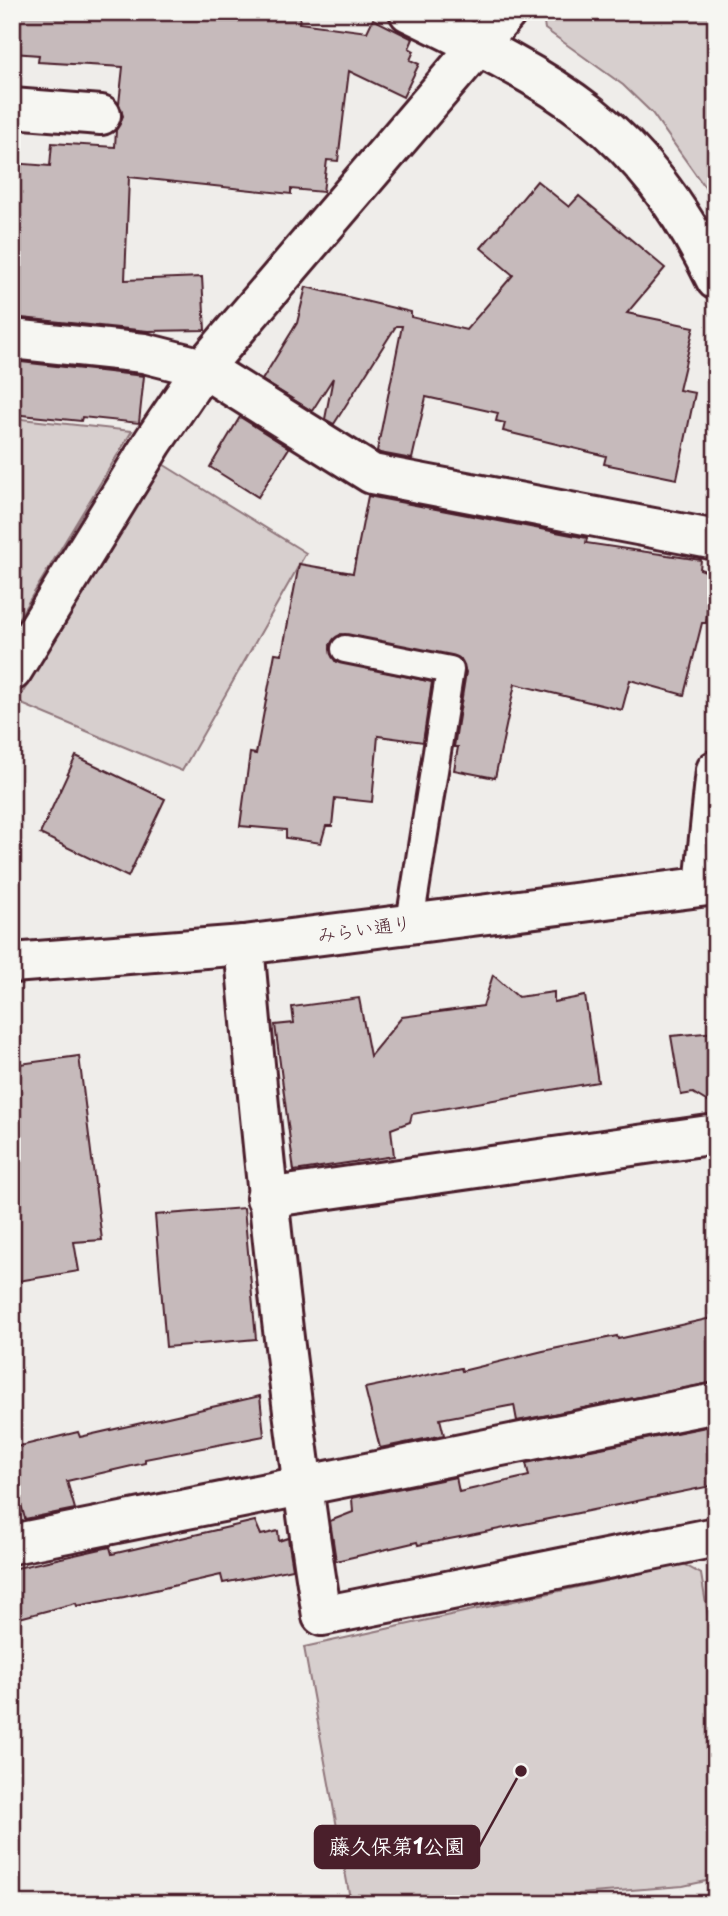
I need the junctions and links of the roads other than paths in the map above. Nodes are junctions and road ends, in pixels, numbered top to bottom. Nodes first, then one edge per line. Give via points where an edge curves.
1 (409, 12) edge
2 (507, 12) edge
3 (479, 46) junction
4 (12, 108) edge
5 (101, 115) dead end
6 (716, 280) edge
7 (12, 339) edge
8 (203, 368) junction
9 (716, 540) edge
10 (345, 649) dead end
11 (12, 671) edge
12 (716, 770) edge
13 (710, 885) edge
14 (410, 922) junction
15 (244, 945) junction
16 (12, 963) edge
17 (716, 1134) edge
18 (267, 1198) junction
19 (716, 1403) edge
20 (302, 1488) junction
21 (716, 1537) edge
22 (12, 1544) edge

1 - 3 street
2 - 3 street
3 - 6 street via 546,81 617,135 673,205
3 - 8 street
4 - 5 street
7 - 8 street via 144,353
8 - 9 street via 372,474
8 - 11 street
10 - 14 lane via 450,670
12 - 13 street
13 - 14 street, みらい通り
14 - 15 street, みらい通り
15 - 16 street, みらい通り
15 - 18 street
17 - 18 street
18 - 20 street
19 - 20 street
20 - 21 street via 323,1616
20 - 22 street

